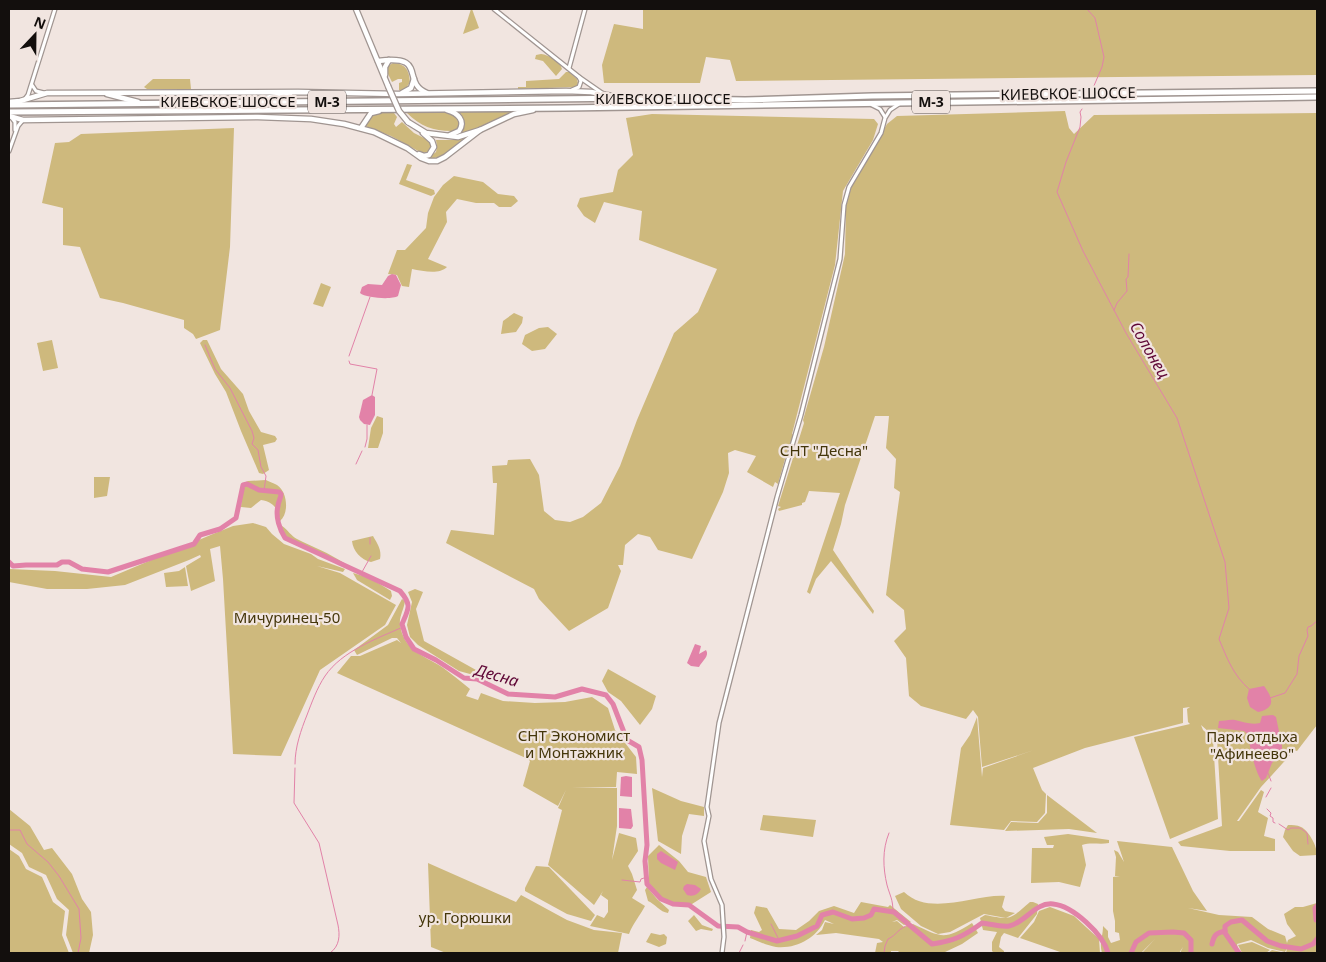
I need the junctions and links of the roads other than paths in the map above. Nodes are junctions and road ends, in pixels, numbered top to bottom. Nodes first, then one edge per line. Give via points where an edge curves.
1 (55, 9) edge
2 (356, 9) edge
3 (494, 9) edge
4 (585, 9) edge
5 (372, 45) junction
6 (389, 60) junction
7 (378, 61) junction
8 (568, 68) junction
9 (579, 77) junction
10 (414, 78) junction
11 (32, 82) junction
12 (388, 86) junction
13 (566, 91) junction
14 (1317, 91) edge
15 (298, 92) junction
16 (47, 93) junction
17 (91, 93) junction
18 (428, 93) junction
19 (398, 94) junction
20 (604, 94) junction
21 (1317, 97) edge
22 (633, 98) junction
23 (22, 100) junction
24 (244, 102) junction
25 (149, 103) junction
26 (867, 103) junction
27 (902, 103) junction
28 (9, 104) edge
29 (544, 107) junction
30 (386, 108) junction
31 (436, 109) junction
32 (9, 112) edge
33 (9, 116) edge
34 (885, 118) junction
35 (23, 120) junction
36 (361, 128) junction
37 (420, 130) junction
38 (480, 130) junction
39 (15, 133) junction
40 (444, 136) junction
41 (9, 152) edge
42 (413, 152) junction
43 (722, 953) edge

1 - 11 street
2 - 5 main road
3 - 8 street
4 - 8 street
5 - 6 main road via 378,54
5 - 7 main road
6 - 7 main road
6 - 10 main road via 406,62
6 - 12 main road via 385,69
7 - 12 main road
8 - 9 street
9 - 13 street via 579,87
9 - 20 street
10 - 18 main road via 419,88
10 - 19 main road via 411,88
11 - 16 street via 36,91
11 - 23 street via 28,96
12 - 37 main road, bridge via 399,111
13 - 18 main road
13 - 20 main road
14 - 22 highway, КИЕВСКОЕ ШОССЕ / М-3 via 746,100
15 - 17 main road
15 - 19 main road
15 - 24 main road
16 - 17 main road
16 - 23 main road
17 - 25 main road
18 - 19 main road
20 - 22 main road
21 - 27 highway, КИЕВСКОЕ ШОССЕ / М-3
22 - 24 highway, КИЕВСКОЕ ШОССЕ / М-3
23 - 28 main road
24 - 25 highway, КИЕВСКОЕ ШОССЕ / М-3
25 - 28 highway, КИЕВСКОЕ ШОССЕ / М-3
26 - 27 highway, КИЕВСКОЕ ШОССЕ / М-3
26 - 29 highway, КИЕВСКОЕ ШОССЕ / М-3
26 - 34 street via 880,109
27 - 34 street via 891,108
29 - 31 highway, КИЕВСКОЕ ШОССЕ / М-3
29 - 38 main road via 514,114
30 - 31 highway, КИЕВСКОЕ ШОССЕ / М-3
30 - 32 highway, КИЕВСКОЕ ШОССЕ / М-3
30 - 36 main road via 371,114
31 - 40 main road via 452,112 461,119 457,133
33 - 35 main road
33 - 39 street via 15,122
34 - 43 street via 881,132 849,187 844,205 840,259 802,416 777,496 717,734 704,841 724,916
35 - 36 main road via 268,117 328,121
35 - 39 street
36 - 42 main road
37 - 40 main road
37 - 42 main road via 432,141 434,150 426,156
38 - 40 main road via 458,137
38 - 42 main road via 440,160 426,160
39 - 41 street

